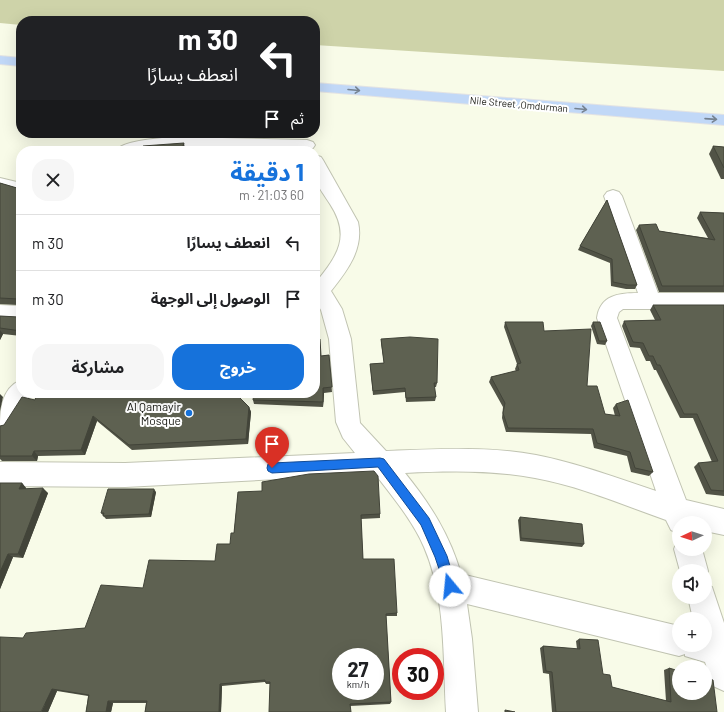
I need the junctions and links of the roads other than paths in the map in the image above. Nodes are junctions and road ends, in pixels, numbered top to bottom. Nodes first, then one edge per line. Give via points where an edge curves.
1 (0, 49) edge
2 (16, 50) edge
3 (0, 60) edge
4 (16, 62) edge
5 (320, 74) edge
6 (320, 86) edge
7 (724, 108) edge
8 (724, 120) edge
9 (141, 146) edge
10 (211, 146) edge
11 (320, 168) edge
12 (0, 183) edge
13 (16, 187) edge
14 (613, 196) dead end
15 (321, 301) edge
16 (651, 301) junction
17 (724, 301) edge
18 (0, 313) edge
19 (16, 314) edge
20 (16, 398) edge
21 (0, 422) edge
22 (380, 462) junction
23 (0, 474) edge
24 (677, 516) edge
25 (679, 516) edge
26 (712, 521) edge
27 (724, 522) edge
28 (450, 586) junction
29 (703, 604) edge
30 (672, 639) edge
31 (712, 657) edge
32 (462, 712) edge

1 - 2 main road
3 - 4 main road
5 - 7 main road
6 -> 8 main road, Nile Street ,Omdurman
9 - 10 street via 171,142
11 - 15 street via 350,224 351,237
12 - 13 street
14 - 16 street
15 - 22 street via 339,335 349,426
16 - 17 street
16 - 25 street via 615,303 610,307 607,318
18 - 19 street
20 - 21 street
22 - 23 street via 102,476
22 - 24 street via 480,461 553,470 596,483
22 - 28 street via 425,522 441,556
26 - 27 street
28 - 30 street
28 - 32 street
29 - 31 street

